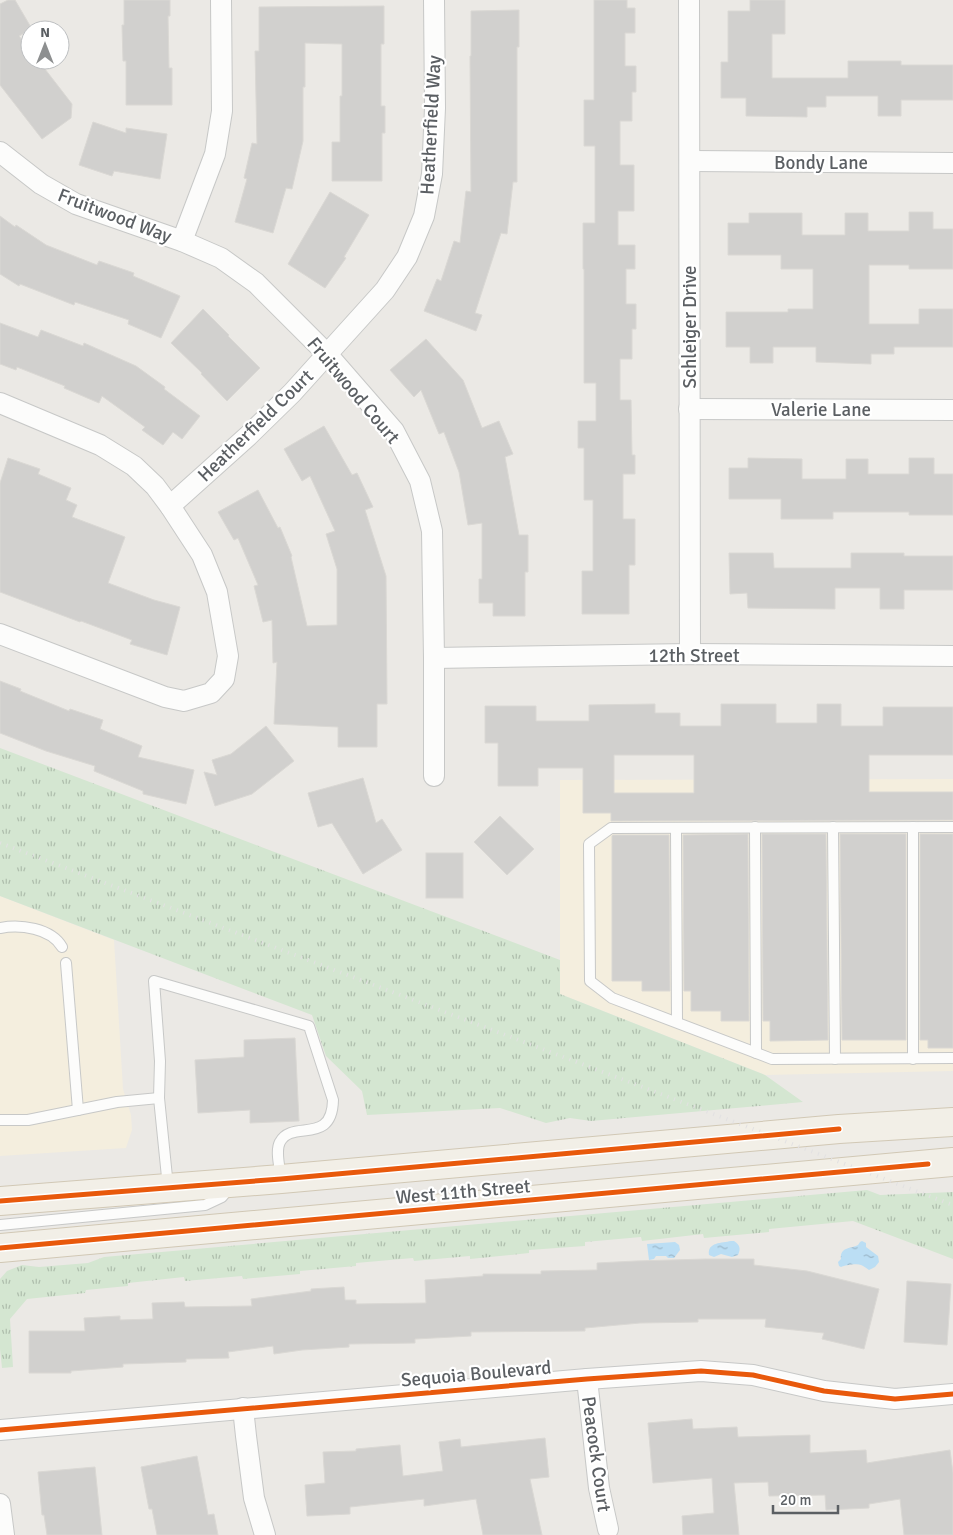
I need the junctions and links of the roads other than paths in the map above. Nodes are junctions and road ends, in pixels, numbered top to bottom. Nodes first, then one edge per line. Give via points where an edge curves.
1 (221, 0) edge
2 (434, 0) edge
3 (689, 0) edge
4 (0, 152) edge
5 (690, 161) junction
6 (953, 163) edge
7 (182, 241) junction
8 (358, 320) joint
9 (327, 354) junction
10 (0, 403) edge
11 (689, 408) junction
12 (953, 410) edge
13 (170, 506) junction
14 (0, 634) edge
15 (690, 654) junction
16 (953, 656) edge
17 (434, 658) junction
18 (434, 776) dead end
19 (755, 827) junction
20 (833, 827) junction
21 (913, 827) junction
22 (953, 827) edge
23 (676, 828) junction
24 (0, 928) edge
25 (62, 947) dead end
26 (66, 963) dead end
27 (677, 1022) junction
28 (756, 1053) junction
29 (913, 1058) junction
30 (953, 1058) edge
31 (835, 1059) junction
32 (159, 1098) junction
33 (78, 1110) junction
34 (0, 1120) edge
35 (953, 1122) edge
36 (953, 1162) edge
37 (281, 1178) junction
38 (233, 1182) junction
39 (168, 1188) junction
40 (0, 1201) edge
41 (0, 1224) edge
42 (0, 1248) edge
43 (587, 1379) junction
44 (953, 1394) edge
45 (243, 1408) junction
46 (0, 1430) edge
47 (0, 1504) edge
48 (608, 1529) dead end
49 (4, 1535) edge
50 (265, 1535) edge

1 - 7 street via 222,112 215,154
2 - 8 street, Heatherfield Way via 432,174 424,216 407,257 385,290
3 - 5 street, Schleiger Drive
4 - 7 street, Fruitwood Way via 41,184 76,204
5 - 6 street, Bondy Lane
5 - 11 street, Schleiger Drive
7 - 9 street, Fruitwood Court via 221,258 256,284
8 - 9 street, Heatherfield Court
9 - 13 street, Heatherfield Court via 248,436
9 - 17 street, Fruitwood Court via 394,432 420,481 432,531
10 - 13 street via 100,445 134,466
11 - 12 street, Valerie Lane
11 - 15 street, Schleiger Drive
13 - 14 street via 202,555 218,592 228,656 224,679 211,693 184,701 165,697
15 - 16 street, 12th Street
15 - 17 street, 12th Street
17 - 18 street, Fruitwood Court
19 - 20 lane
19 - 23 lane
19 - 28 lane
20 - 21 lane
20 - 31 lane
21 - 22 lane
21 - 29 lane
23 - 27 lane
23 - 27 lane via 611,828 589,844 590,982 612,998
24 - 25 lane via 26,927 52,937
26 - 33 lane
27 - 28 lane
28 - 31 lane via 772,1059
29 - 30 lane
29 - 31 lane
32 - 33 lane
32 - 37 lane via 160,1061 154,982 309,1026 333,1100 333,1112 327,1122 316,1129 288,1134 280,1142
32 - 39 lane
33 - 34 lane via 28,1120
35 - 37 main road, West 11th Street
36 - 42 main road, West 11th Street
37 - 38 main road, West 11th Street
38 - 39 main road, West 11th Street
38 - 41 lane via 222,1197 205,1205
39 - 40 main road, West 11th Street
43 - 44 street, Sequoia Boulevard via 701,1371 753,1374 824,1391 895,1399
43 - 45 street, Sequoia Boulevard
43 - 48 street, Peacock Court via 599,1488
45 - 46 street, Sequoia Boulevard
45 - 50 street via 254,1498
47 - 49 street

